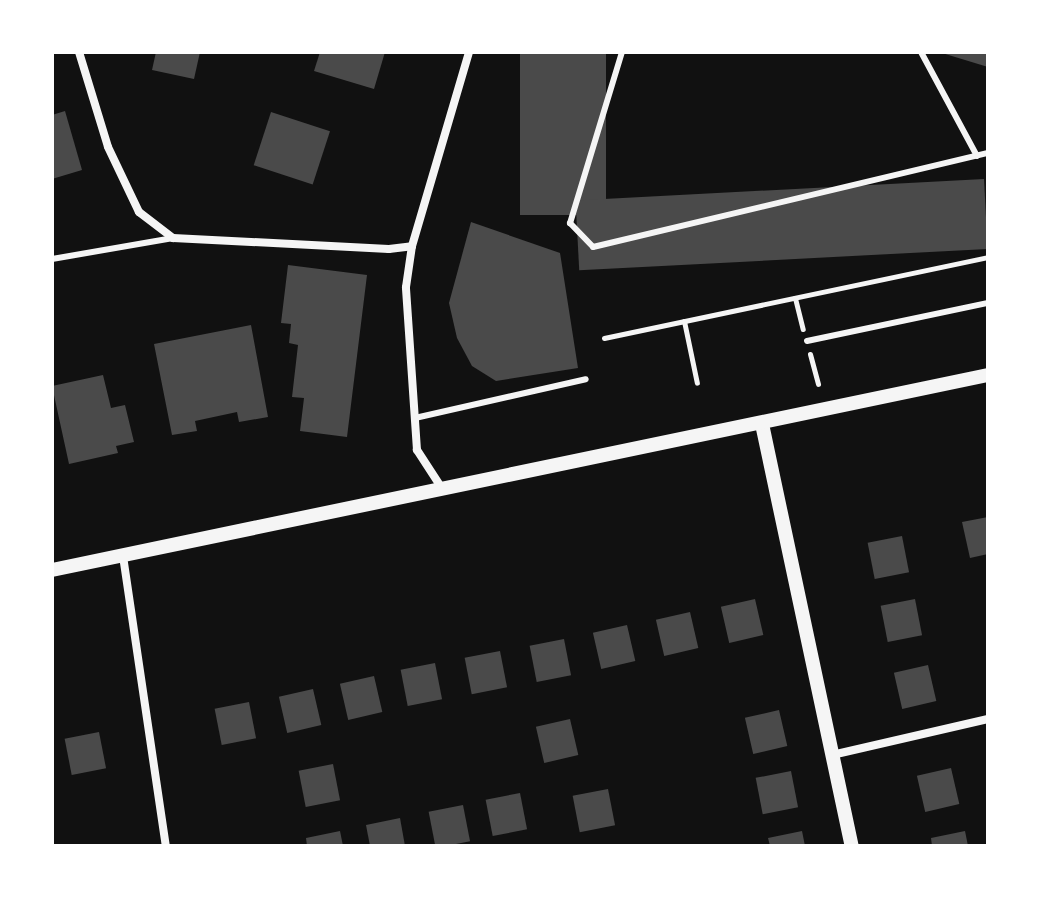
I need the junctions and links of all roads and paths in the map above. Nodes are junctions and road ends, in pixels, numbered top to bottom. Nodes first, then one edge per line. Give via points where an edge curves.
1 (79, 52) edge
2 (469, 52) edge
3 (622, 52) edge
4 (921, 52) edge
5 (988, 153) edge
6 (977, 156) junction
7 (173, 238) junction
8 (412, 246) junction
9 (988, 257) edge
10 (52, 259) edge
11 (988, 303) edge
12 (684, 321) junction
13 (604, 338) dead end
14 (807, 341) dead end
15 (988, 375) edge
16 (586, 379) dead end
17 (697, 383) dead end
18 (415, 418) junction
19 (762, 424) junction
20 (443, 491) junction
21 (123, 556) junction
22 (52, 570) edge
23 (988, 719) edge
24 (832, 755) junction
25 (166, 846) edge
26 (852, 846) edge

1 - 7 street via 108,147 139,212
2 - 8 street
3 - 6 lane via 570,223 593,247
4 - 6 lane
5 - 6 lane
7 - 8 street
7 - 10 lane
8 - 18 street via 406,287
9 - 12 path
11 - 14 lane
12 - 13 path
12 - 17 path
15 - 19 street
16 - 18 lane
18 - 20 street via 417,450
19 - 20 street
19 - 24 street
20 - 21 street
21 - 22 street
21 - 25 street
23 - 24 street
24 - 26 street

